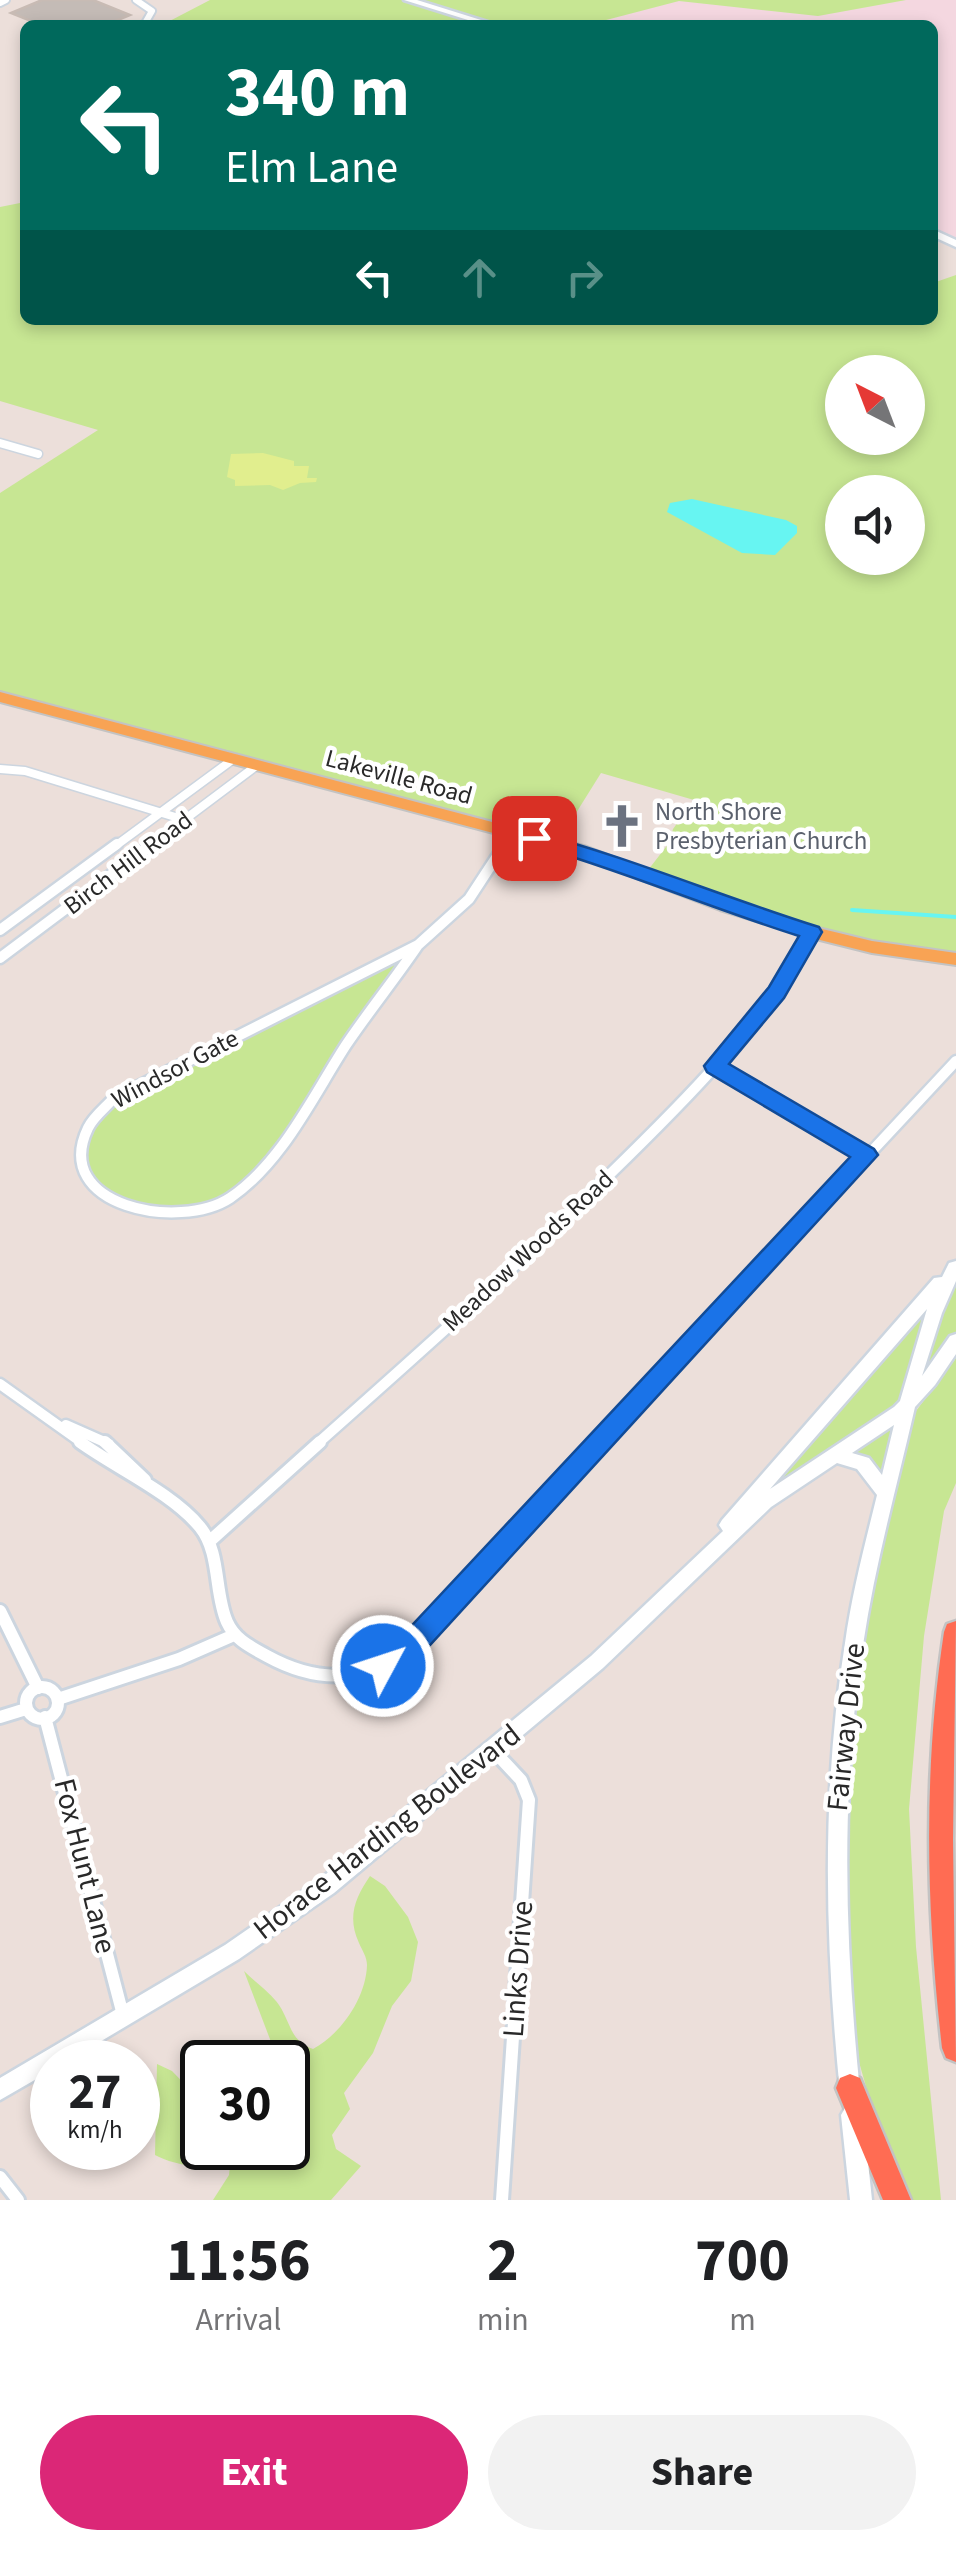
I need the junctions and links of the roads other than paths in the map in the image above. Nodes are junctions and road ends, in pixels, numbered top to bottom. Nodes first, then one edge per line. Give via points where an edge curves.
1 (136, 0) edge
2 (408, 0) edge
3 (148, 20) edge
4 (476, 20) edge
5 (1, 445) edge
6 (38, 454) dead end
7 (0, 697) edge
8 (232, 760) junction
9 (256, 766) junction
10 (0, 769) edge
11 (161, 812) junction
12 (185, 820) junction
13 (512, 833) junction
14 (0, 930) edge
15 (812, 932) junction
16 (418, 945) junction
17 (0, 958) edge
18 (956, 959) edge
19 (956, 1061) edge
20 (715, 1066) junction
21 (866, 1155) junction
22 (956, 1267) edge
23 (956, 1340) edge
24 (0, 1384) edge
25 (908, 1404) junction
26 (834, 1455) junction
27 (886, 1493) junction
28 (211, 1540) junction
29 (694, 1567) junction
30 (0, 1611) edge
31 (956, 1632) edge
32 (234, 1635) junction
33 (38, 1688) junction
34 (58, 1699) junction
35 (26, 1709) junction
36 (0, 1717) edge
37 (45, 1718) junction
38 (493, 1750) junction
39 (123, 2016) junction
40 (956, 2048) edge
41 (850, 2088) junction
42 (0, 2090) edge
43 (0, 2177) edge
44 (18, 2200) edge
45 (502, 2200) edge
46 (861, 2200) edge
47 (897, 2200) edge

1 - 3 street via 152,10
2 - 4 street
5 - 6 street
7 - 8 main road, Lakeville Road
8 - 9 main road, Lakeville Road
8 - 11 street
9 - 12 street, Birch Hill Road
9 - 13 main road, Lakeville Road
10 - 11 street
11 - 12 street
11 - 14 street
12 - 17 street, Birch Hill Road
13 - 15 main road, Lakeville Road
13 - 16 street, Windsor Gate via 470,900
15 - 18 main road, Lakeville Road
15 - 20 street, Meadow Woods Road via 776,993
16 - 16 street, Windsor Gate via 113,1099 92,1120 84,1142 94,1186 121,1208 164,1216 203,1211 238,1192
19 - 21 street
20 - 21 street
20 - 28 street, Meadow Woods Road via 508,1274
21 - 32 street via 403,1653 358,1677 325,1679 285,1666
22 - 25 street, Fairway Drive via 929,1320
22 - 29 street, Horace Harding Boulevard
23 - 25 street, Horace Harding Boulevard
24 - 28 street via 150,1486
25 - 26 street, Horace Harding Boulevard
25 - 27 street, Fairway Drive
26 - 27 street via 868,1467
26 - 29 street, Horace Harding Boulevard via 764,1502
27 - 41 street, Fairway Drive via 856,1630 838,1781 836,1907
28 - 32 street via 213,1576
29 - 38 street, Horace Harding Boulevard
30 - 33 street
31 - 40 highway via 940,1824
32 - 34 street
33 - 34 street via 49,1688
33 - 35 street
34 - 37 street
35 - 36 street
35 - 37 street
37 - 39 street, Fox Hunt Lane
38 - 39 street, Horace Harding Boulevard via 328,1886
38 - 45 street, Links Drive via 521,1780 529,1800
39 - 42 street, Horace Harding Boulevard
41 - 46 street, Fairway Drive
41 - 47 highway
43 - 44 street

